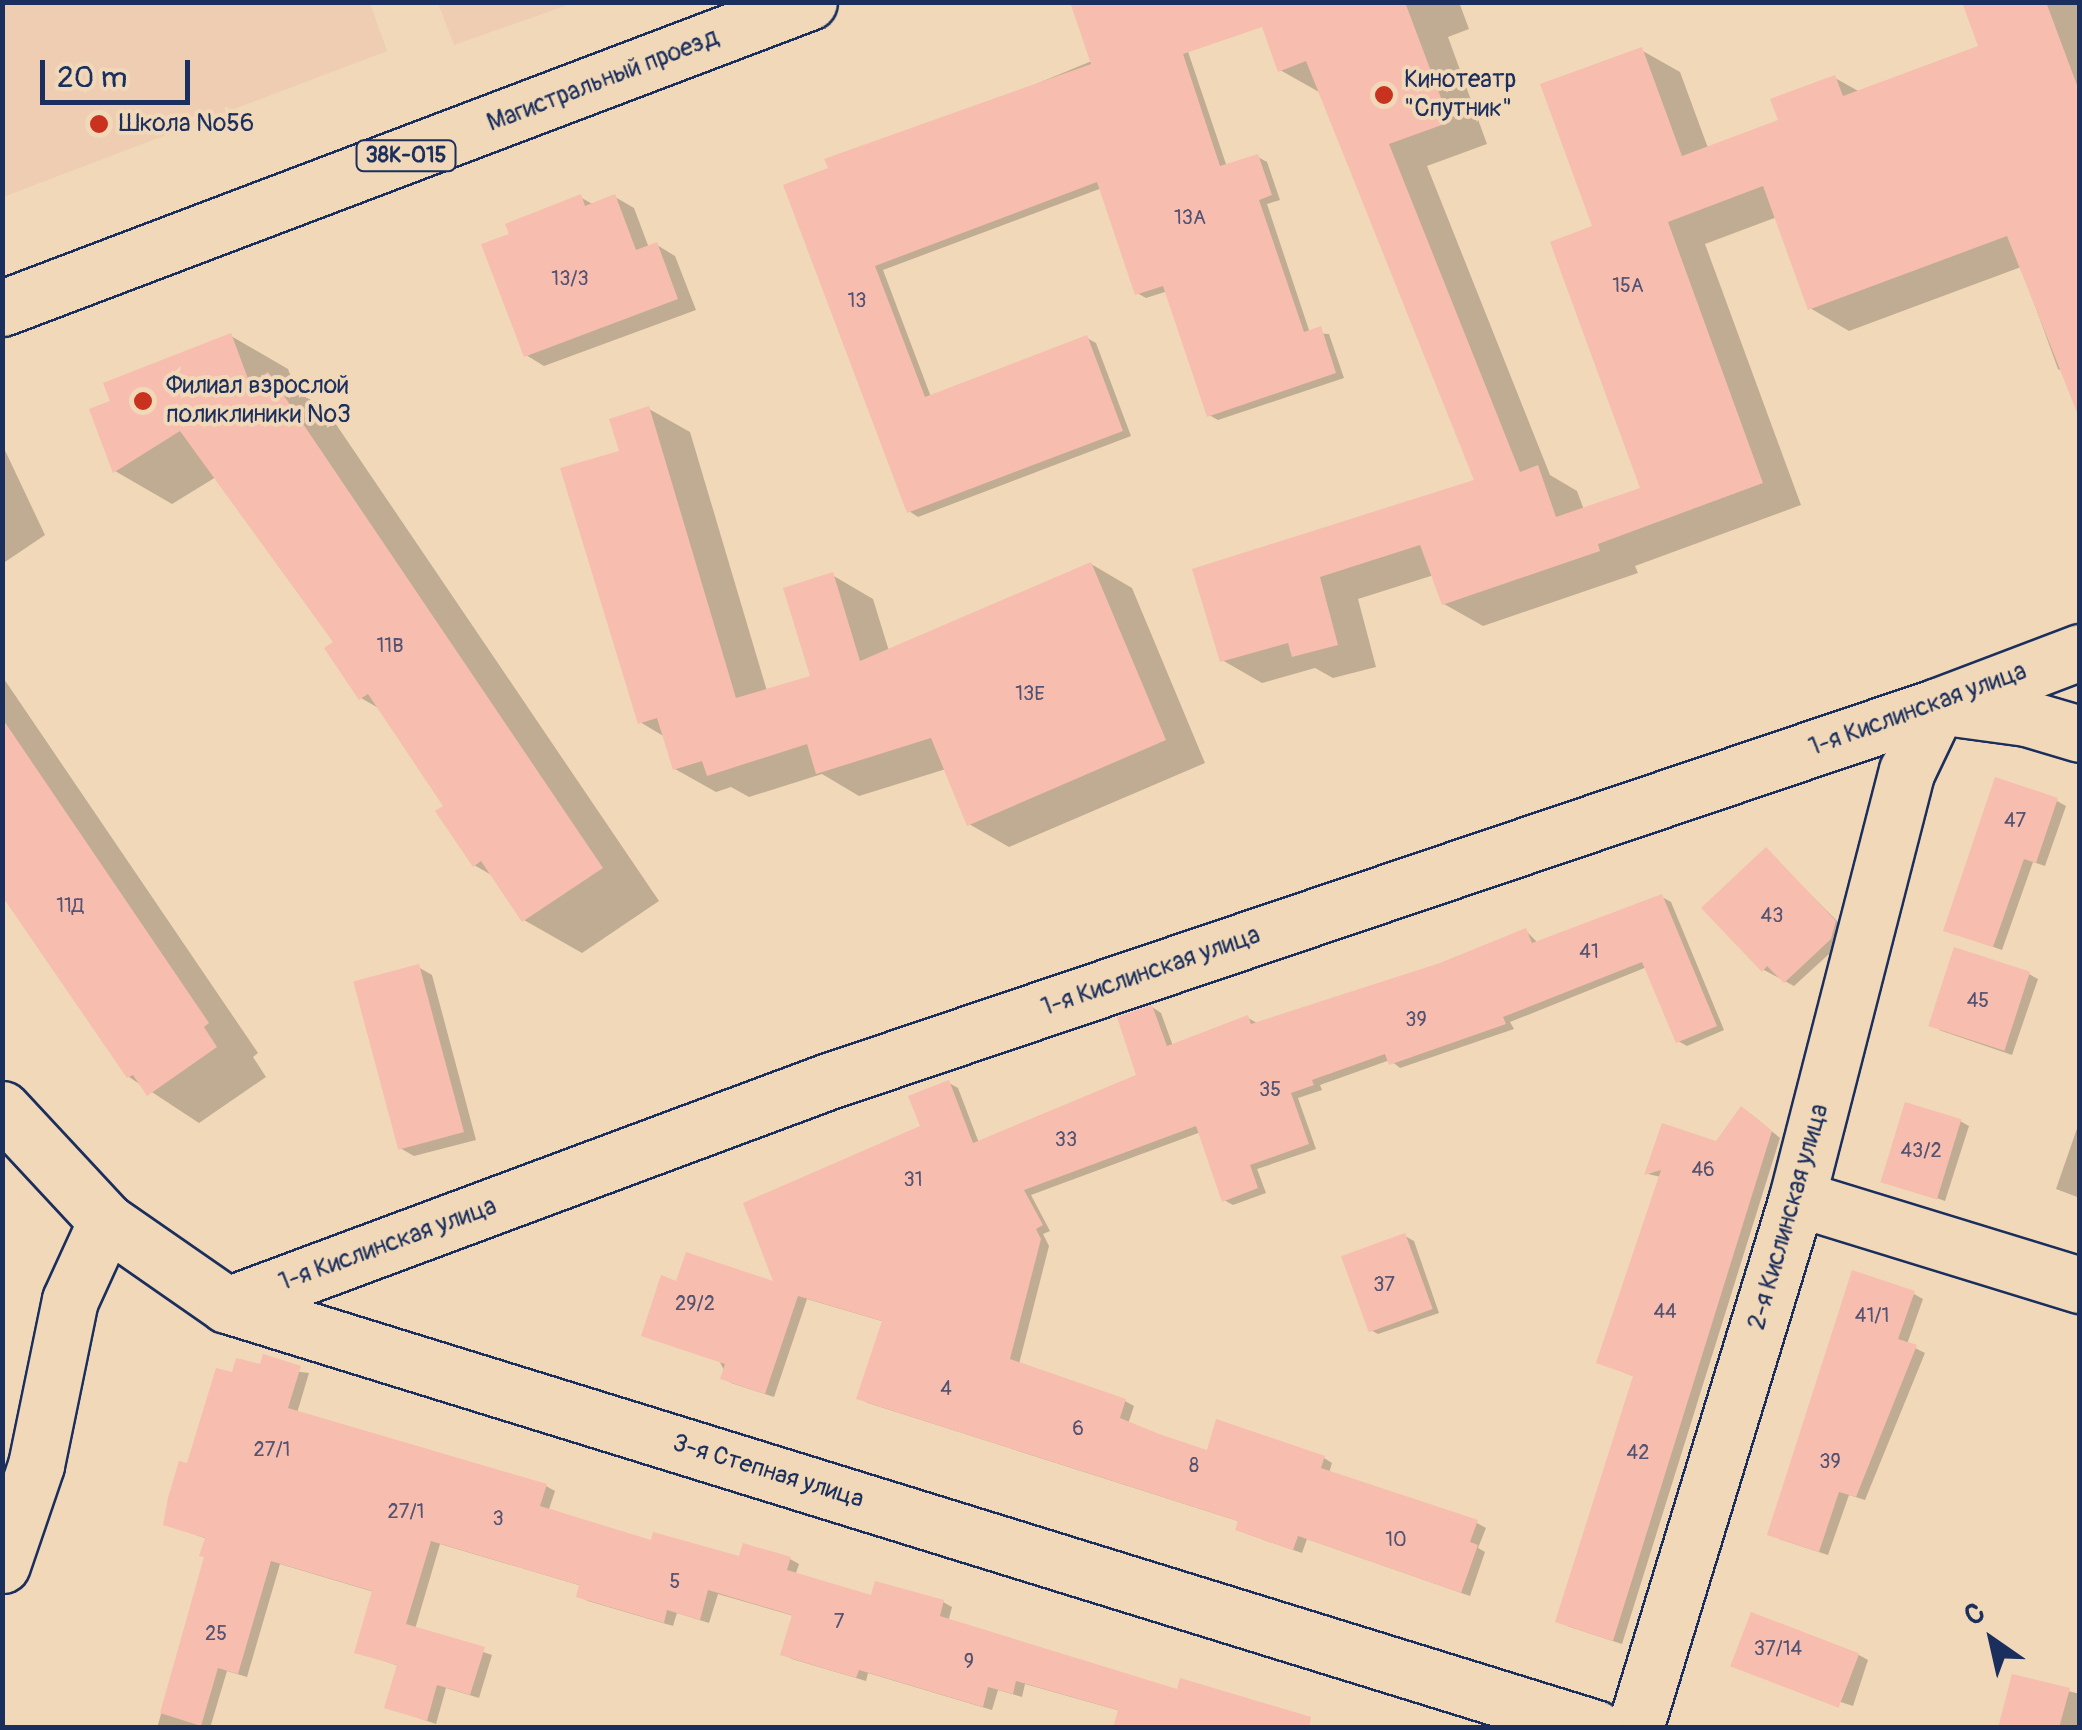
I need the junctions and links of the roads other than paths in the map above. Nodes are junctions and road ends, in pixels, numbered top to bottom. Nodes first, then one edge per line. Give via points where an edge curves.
1 (810, 2) edge
2 (2, 308) edge
3 (2080, 652) edge
4 (1938, 706) junction
5 (2080, 734) edge
6 (2, 1110) edge
7 (1797, 1198) junction
8 (106, 1221) junction
9 (2080, 1285) edge
10 (227, 1304) junction
11 (2, 1565) edge
12 (1595, 1728) edge
13 (1636, 1728) edge

1 - 2 street, Магистральный проезд / 38К-015
3 - 4 street, 1-я Кислинская улица
4 - 5 street via 2026,718
4 - 7 street, 2-я Кислинская улица via 1907,771
4 - 10 street, 1-я Кислинская улица via 826,1082
6 - 8 street, 3-я Степная улица
7 - 9 street
7 - 13 street, 2-я Кислинская улица
8 - 10 street, 3-я Степная улица
8 - 11 street via 70,1300 36,1464
10 - 12 street, 3-я Степная улица

